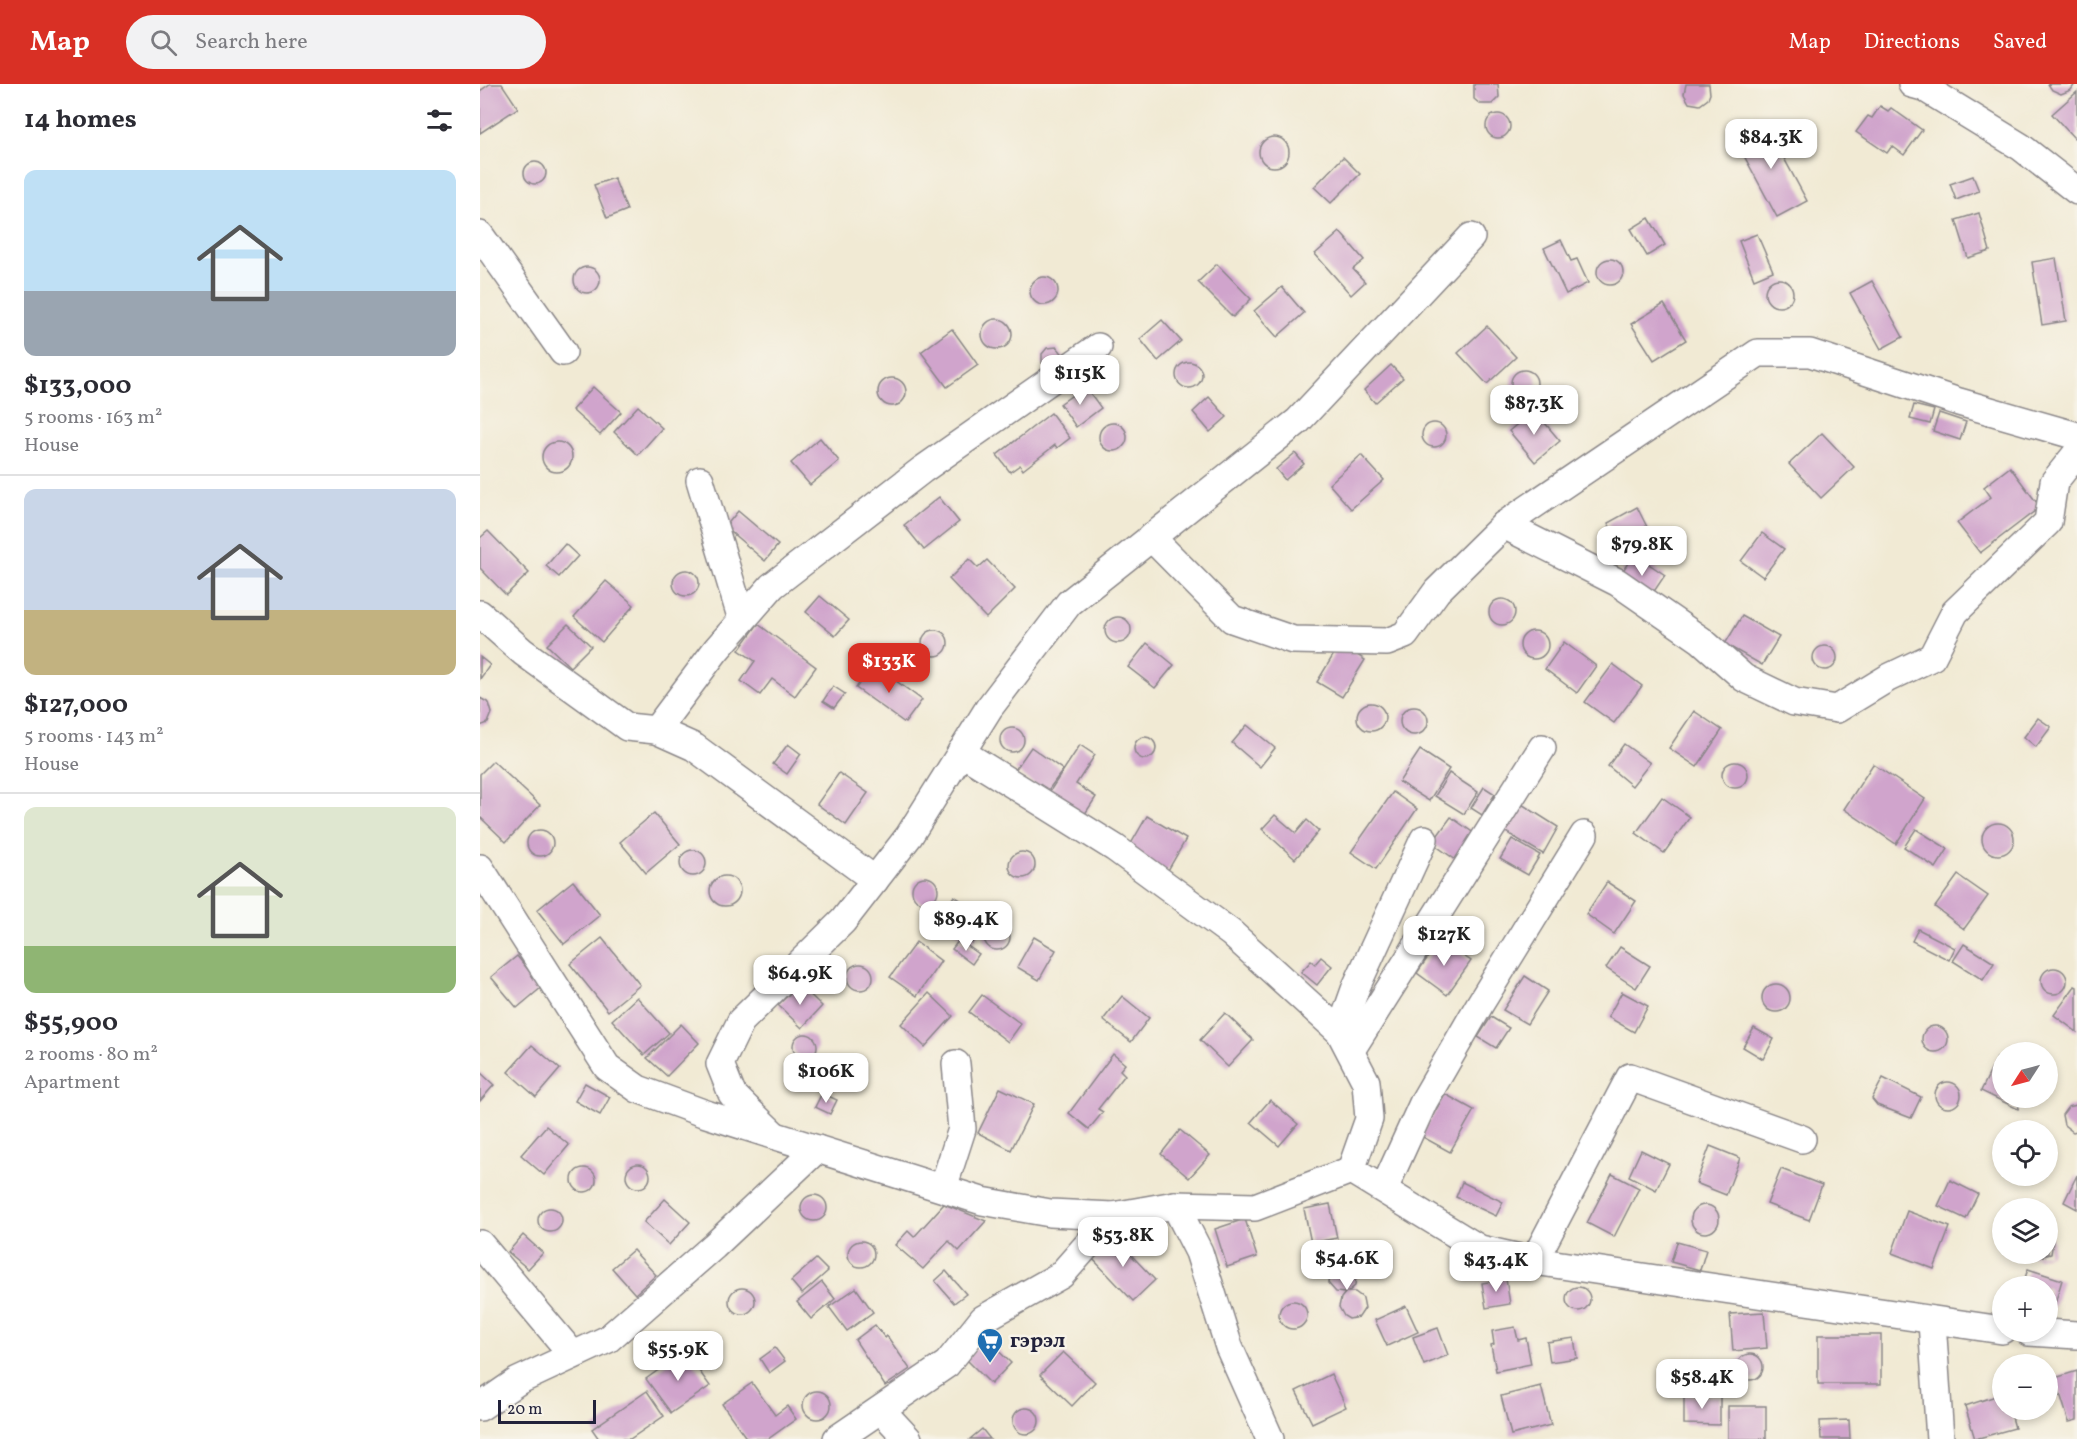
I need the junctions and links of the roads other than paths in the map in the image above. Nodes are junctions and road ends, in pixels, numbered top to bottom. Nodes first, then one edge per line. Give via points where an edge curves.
1 (1912, 84) edge
2 (2077, 191) edge
3 (480, 235) edge
4 (1472, 237) dead end
5 (1098, 347) dead end
6 (563, 352) dead end
7 (2077, 436) edge
8 (2077, 453) edge
9 (700, 480) dead end
10 (1504, 525) junction
11 (1151, 537) junction
12 (480, 615) edge
13 (742, 620) junction
14 (656, 730) junction
15 (1542, 748) dead end
16 (961, 752) junction
17 (1584, 835) dead end
18 (1424, 839) dead end
19 (480, 868) edge
20 (875, 880) junction
21 (1346, 1041) junction
22 (956, 1064) dead end
23 (775, 1136) junction
24 (1802, 1138) dead end
25 (817, 1149) junction
26 (1351, 1170) junction
27 (943, 1188) junction
28 (1384, 1189) junction
29 (1175, 1204) junction
30 (1113, 1216) junction
31 (480, 1244) edge
32 (1534, 1261) junction
33 (1932, 1322) junction
34 (1992, 1329) edge
35 (2058, 1334) edge
36 (2077, 1335) edge
37 (573, 1355) junction
38 (480, 1407) edge
39 (881, 1410) junction
40 (837, 1439) edge
41 (908, 1439) edge
42 (1270, 1439) edge
43 (1940, 1439) edge

1 - 2 street via 2021,147
3 - 6 street
4 - 11 street via 1298,421
5 - 13 street via 922,470 798,563
7 - 10 street via 1810,353 1758,353
8 - 10 street via 2054,482 2048,522 1955,612 1932,657 1837,709 1794,702 1743,678 1701,640 1617,582
9 - 13 street
10 - 11 street via 1437,591 1405,635 1387,642 1293,640 1232,619
11 - 16 street via 1069,603 989,708
12 - 14 street via 627,728
13 - 14 street
14 - 20 street via 694,747
15 - 21 street
16 - 20 street via 909,836
16 - 21 street via 1115,848 1231,933
17 - 28 street via 1424,1101
18 - 21 street via 1356,987
19 - 23 street via 606,1067 638,1089
20 - 23 street via 843,921 741,1021 720,1064 732,1094
21 - 26 street via 1366,1082 1369,1119
22 - 27 street via 962,1129
23 - 25 street
24 - 32 street via 1630,1077
25 - 27 street
25 - 37 street via 608,1339
26 - 28 street
26 - 29 street via 1255,1207
27 - 30 street via 1050,1213
28 - 32 street via 1480,1250
29 - 30 street
29 - 42 street via 1199,1252 1229,1347
30 - 39 street via 1061,1275 983,1319 947,1365
31 - 37 street
32 - 33 street
33 - 34 street
33 - 43 street
35 - 36 street
37 - 38 street via 518,1381
39 - 40 street
39 - 41 street

